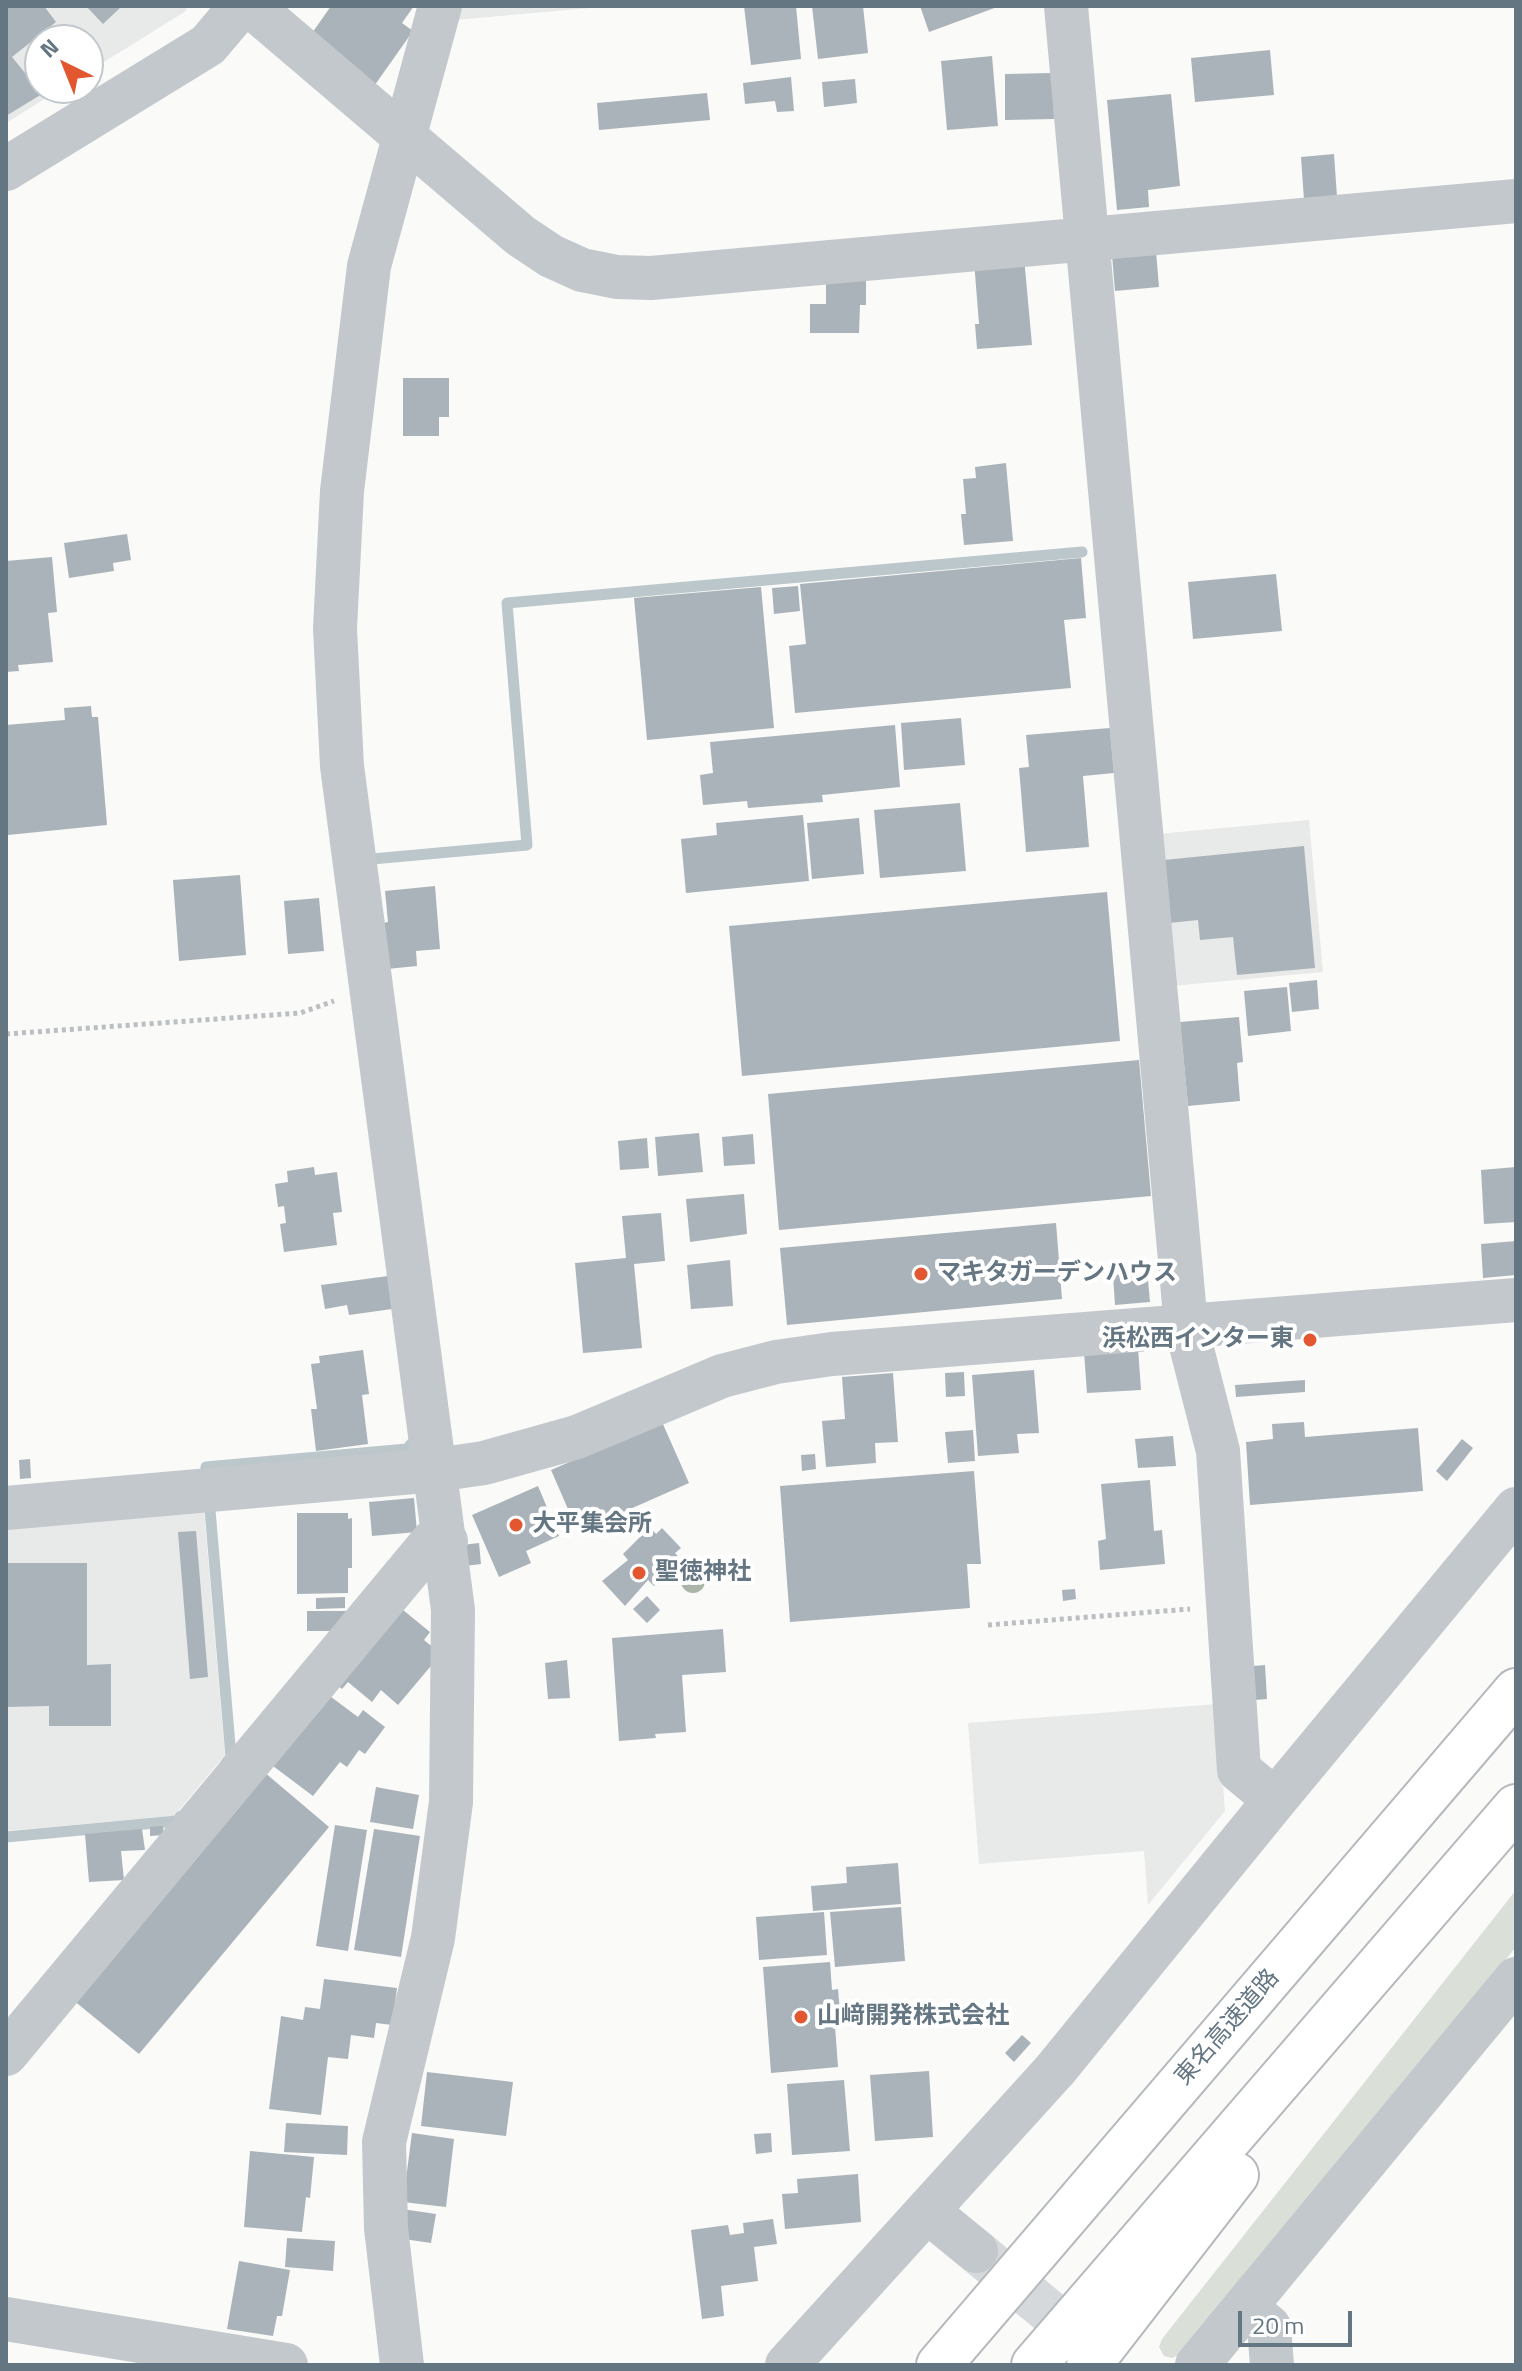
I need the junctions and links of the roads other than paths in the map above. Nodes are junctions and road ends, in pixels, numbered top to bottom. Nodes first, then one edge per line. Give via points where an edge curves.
1 (241, 6) edge
2 (251, 6) edge
3 (440, 6) edge
4 (1066, 6) edge
5 (405, 137) junction
6 (6, 169) edge
7 (1516, 201) edge
8 (1087, 239) junction
9 (1516, 1300) edge
10 (1186, 1326) junction
11 (436, 1470) junction
12 (6, 1508) edge
13 (1516, 1509) edge
14 (446, 1541) junction
15 (1516, 1691) edge
16 (1275, 1800) junction
17 (1516, 1807) edge
18 (1516, 1822) edge
19 (1516, 1979) edge
20 (6, 2054) edge
21 (927, 2211) junction
22 (976, 2251) tunnel mouth
23 (1245, 2307) junction
24 (6, 2319) edge
25 (286, 2365) edge
26 (402, 2365) edge
27 (787, 2365) edge
28 (939, 2365) edge
29 (1034, 2365) edge
30 (1089, 2365) edge
31 (1197, 2365) edge
32 (1272, 2365) edge

1 - 6 street via 208,45
2 - 5 street
3 - 5 street
4 - 8 street
5 - 8 street via 551,256 617,277 667,277
5 - 11 street via 369,266 342,491 335,629 342,766
7 - 8 street
8 - 10 street
9 - 10 street
10 - 11 street via 776,1362 722,1376 577,1437 484,1463
10 - 16 street via 1218,1451 1239,1770
11 - 12 street
11 - 14 street
13 - 16 street
14 - 20 street via 432,1542
14 - 26 street via 453,1610 451,1802 433,1938 384,2142 386,2228
15 - 28 highway, 東名高速道路
16 - 21 street via 1055,2070
17 - 29 highway
18 - 30 highway
19 - 23 street
21 - 22 street
21 - 27 street
23 - 31 street
23 - 32 street via 1269,2327
24 - 25 street

